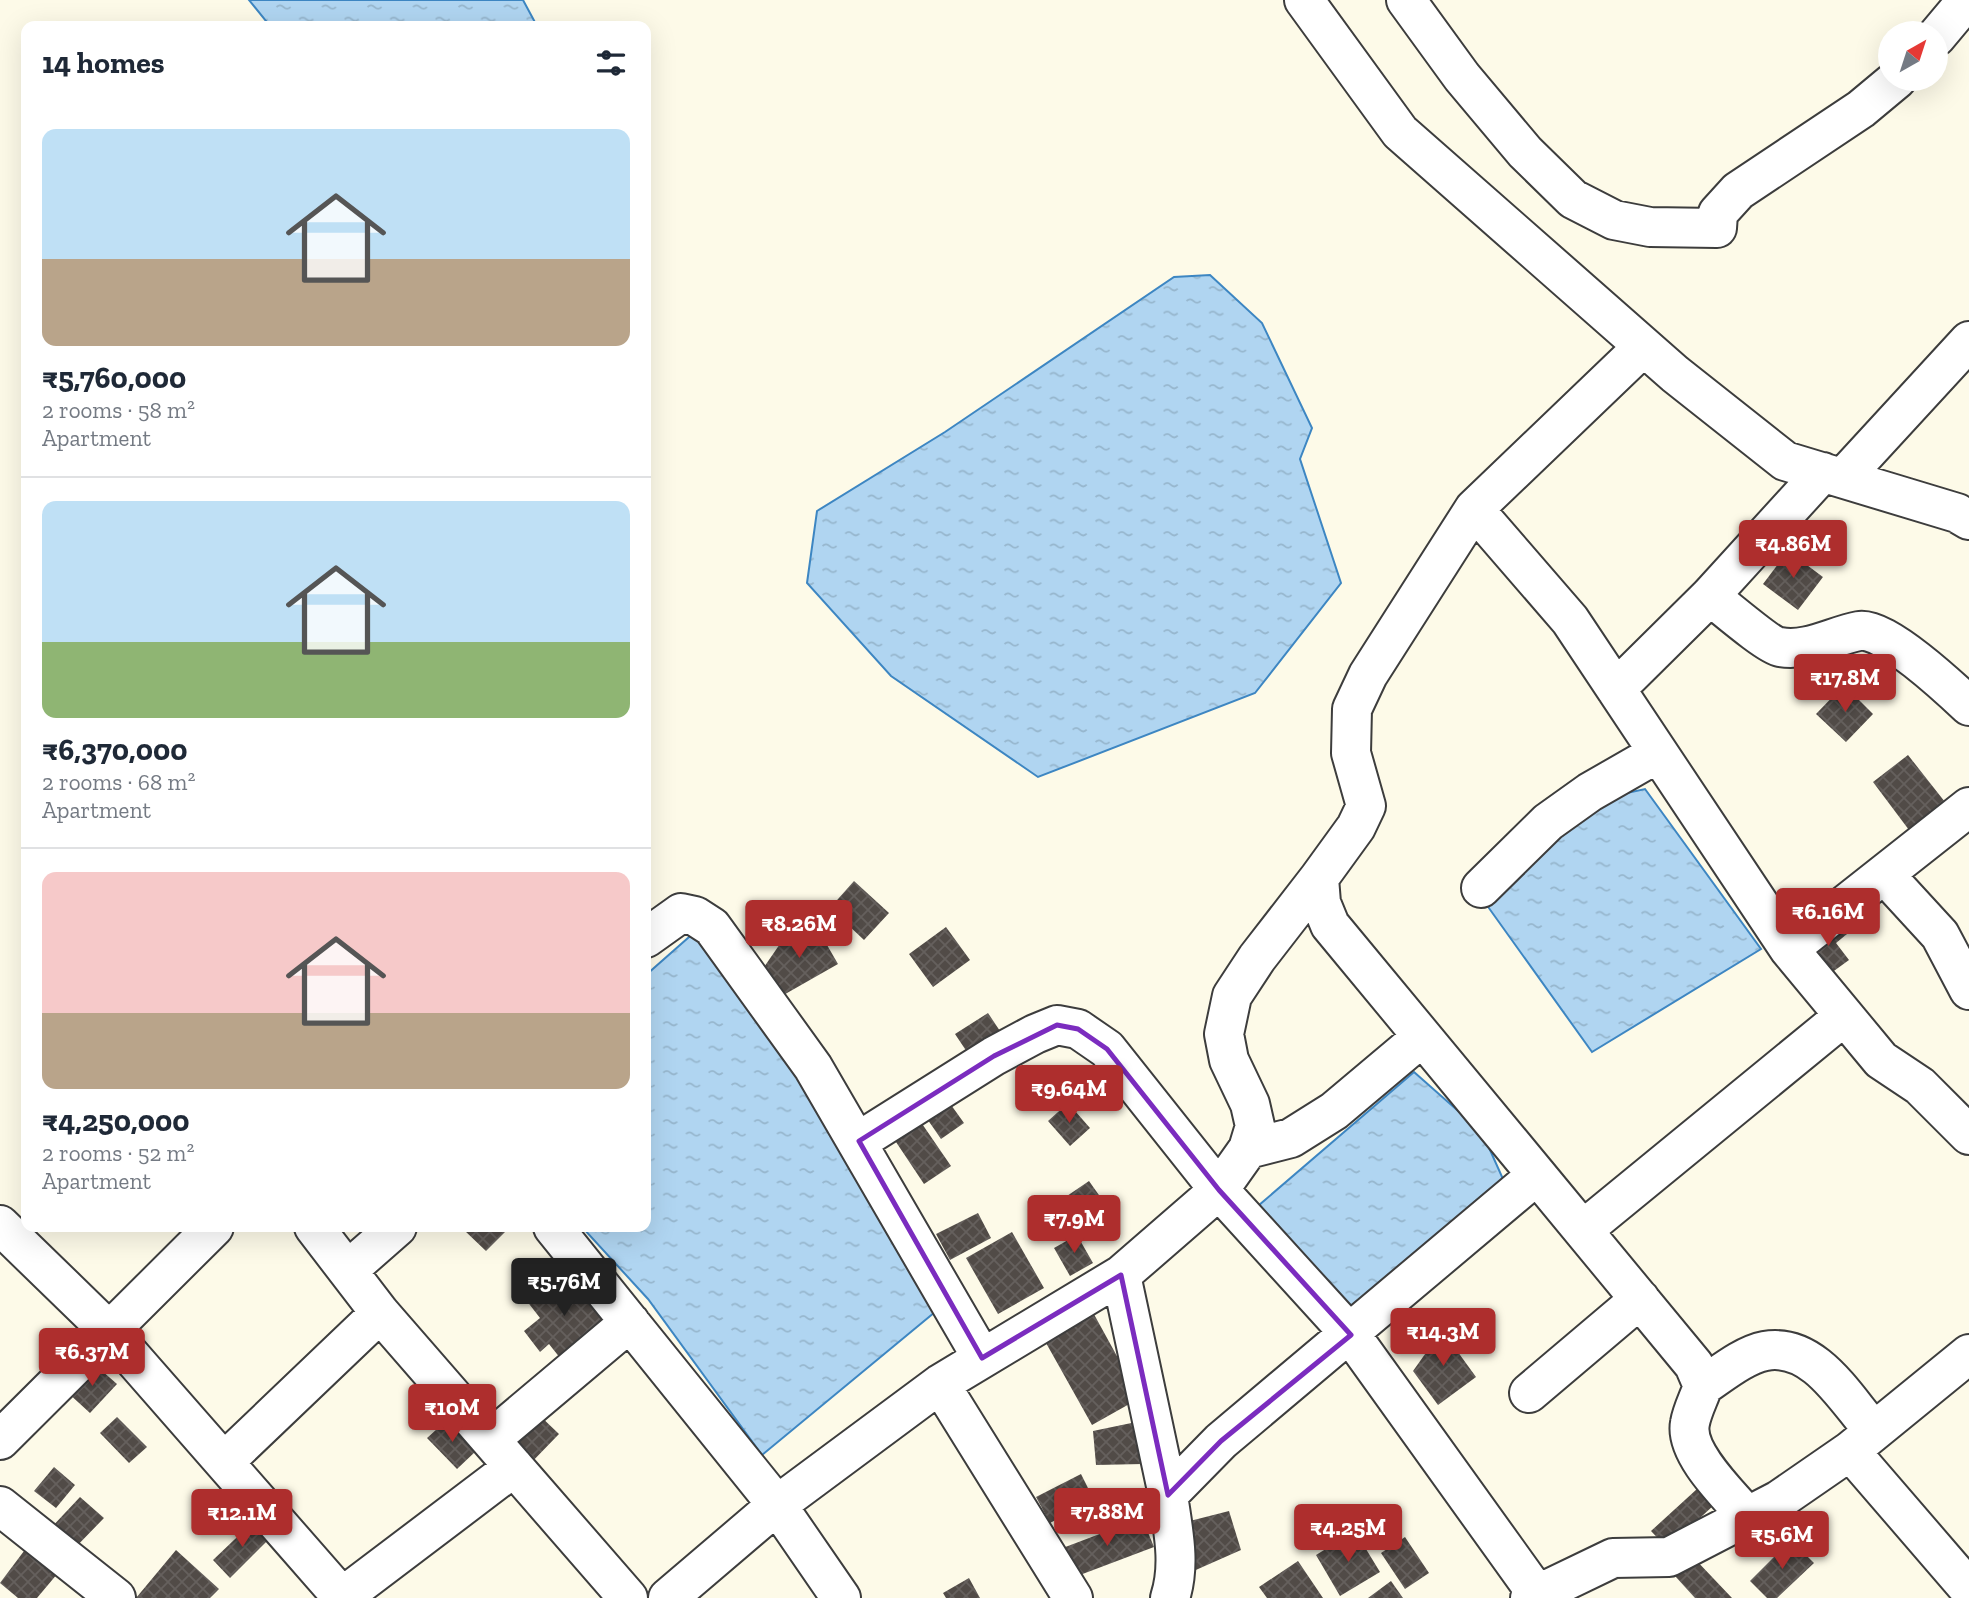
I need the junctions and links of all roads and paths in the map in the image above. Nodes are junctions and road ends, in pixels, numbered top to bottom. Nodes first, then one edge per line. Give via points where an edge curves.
1 (1304, 0) edge
2 (1406, 0) edge
3 (1882, 91) edge
4 (1969, 341) edge
5 (1643, 347) junction
6 (1833, 475) junction
7 (1474, 509) junction
8 (1969, 520) edge
9 (1710, 596) junction
10 (1616, 689) junction
11 (1969, 706) edge
12 (1658, 753) junction
13 (1969, 807) edge
14 (1884, 874) junction
15 (1319, 878) junction
16 (1481, 888) dead end
17 (651, 935) edge
18 (1789, 949) junction
19 (1969, 990) edge
20 (1843, 1017) junction
21 (1422, 1037) junction
22 (1969, 1135) edge
23 (859, 1141) junction
24 (1248, 1149) junction
25 (1537, 1175) junction
26 (1219, 1190) junction
27 (0, 1225) edge
28 (1583, 1230) junction
29 (209, 1232) edge
30 (318, 1232) edge
31 (391, 1232) edge
32 (557, 1232) edge
33 (348, 1270) junction
34 (1121, 1275) junction
35 (1640, 1299) junction
36 (380, 1313) junction
37 (630, 1322) junction
38 (109, 1331) junction
39 (1350, 1335) junction
40 (1969, 1354) edge
41 (982, 1358) junction
42 (940, 1384) junction
43 (1703, 1386) junction
44 (1529, 1393) dead end
45 (0, 1440) edge
46 (1862, 1441) junction
47 (503, 1453) junction
48 (224, 1462) junction
49 (1168, 1495) junction
50 (778, 1505) junction
51 (0, 1506) edge
52 (1747, 1516) junction
53 (1969, 1589) edge
54 (91, 1591) edge
55 (1533, 1596) edge
56 (341, 1597) edge
57 (628, 1598) edge
58 (668, 1598) edge
59 (841, 1598) edge
60 (1073, 1598) edge
61 (1170, 1598) edge

1 - 5 street via 1401,132
2 - 3 street via 1524,152 1573,199 1614,220 1650,227 1717,228 1718,213 1738,191
4 - 6 street
5 - 6 street via 1785,461
5 - 7 street
6 - 8 street
6 - 9 street
7 - 10 street via 1570,620
7 - 15 street via 1368,675 1352,709 1351,753 1366,806
9 - 10 street
9 - 11 street via 1778,647 1807,646 1862,630 1887,640 1931,670
10 - 12 street
12 - 16 street via 1548,822
12 - 18 street
13 - 14 street
14 - 18 street
14 - 19 street via 1940,935
15 - 21 street via 1321,903 1331,925
15 - 24 street via 1232,996 1224,1034 1229,1060 1255,1126
17 - 23 street via 681,913 712,927 813,1067
18 - 20 street
20 - 22 street via 1881,1060 1920,1086
20 - 28 street
21 - 24 street via 1334,1111 1291,1138
21 - 25 street
23 - 26 street via 994,1056 1056,1025 1078,1029 1107,1049
23 - 41 street
24 - 26 street
25 - 28 street
25 - 39 street
26 - 34 street
26 - 39 street
27 - 38 street
28 - 35 street
29 - 38 street
30 - 33 street
31 - 33 street
32 - 37 street
33 - 36 street
34 - 41 street
34 - 49 street
35 - 43 street via 1694,1365
35 - 44 street
36 - 47 street
36 - 48 street
37 - 47 street
37 - 50 street
38 - 45 street
38 - 48 street
39 - 49 street via 1221,1441
39 - 55 street
40 - 46 street
41 - 42 street
42 - 50 street
42 - 60 street
43 - 46 street via 1765,1351 1812,1360
43 - 52 street via 1689,1424 1691,1443 1704,1466
46 - 52 street via 1779,1500
46 - 53 street
47 - 56 street
47 - 57 street
48 - 56 street
49 - 61 street via 1176,1551
50 - 58 street
50 - 59 street
51 - 54 street
52 - 55 street via 1669,1557 1613,1558

